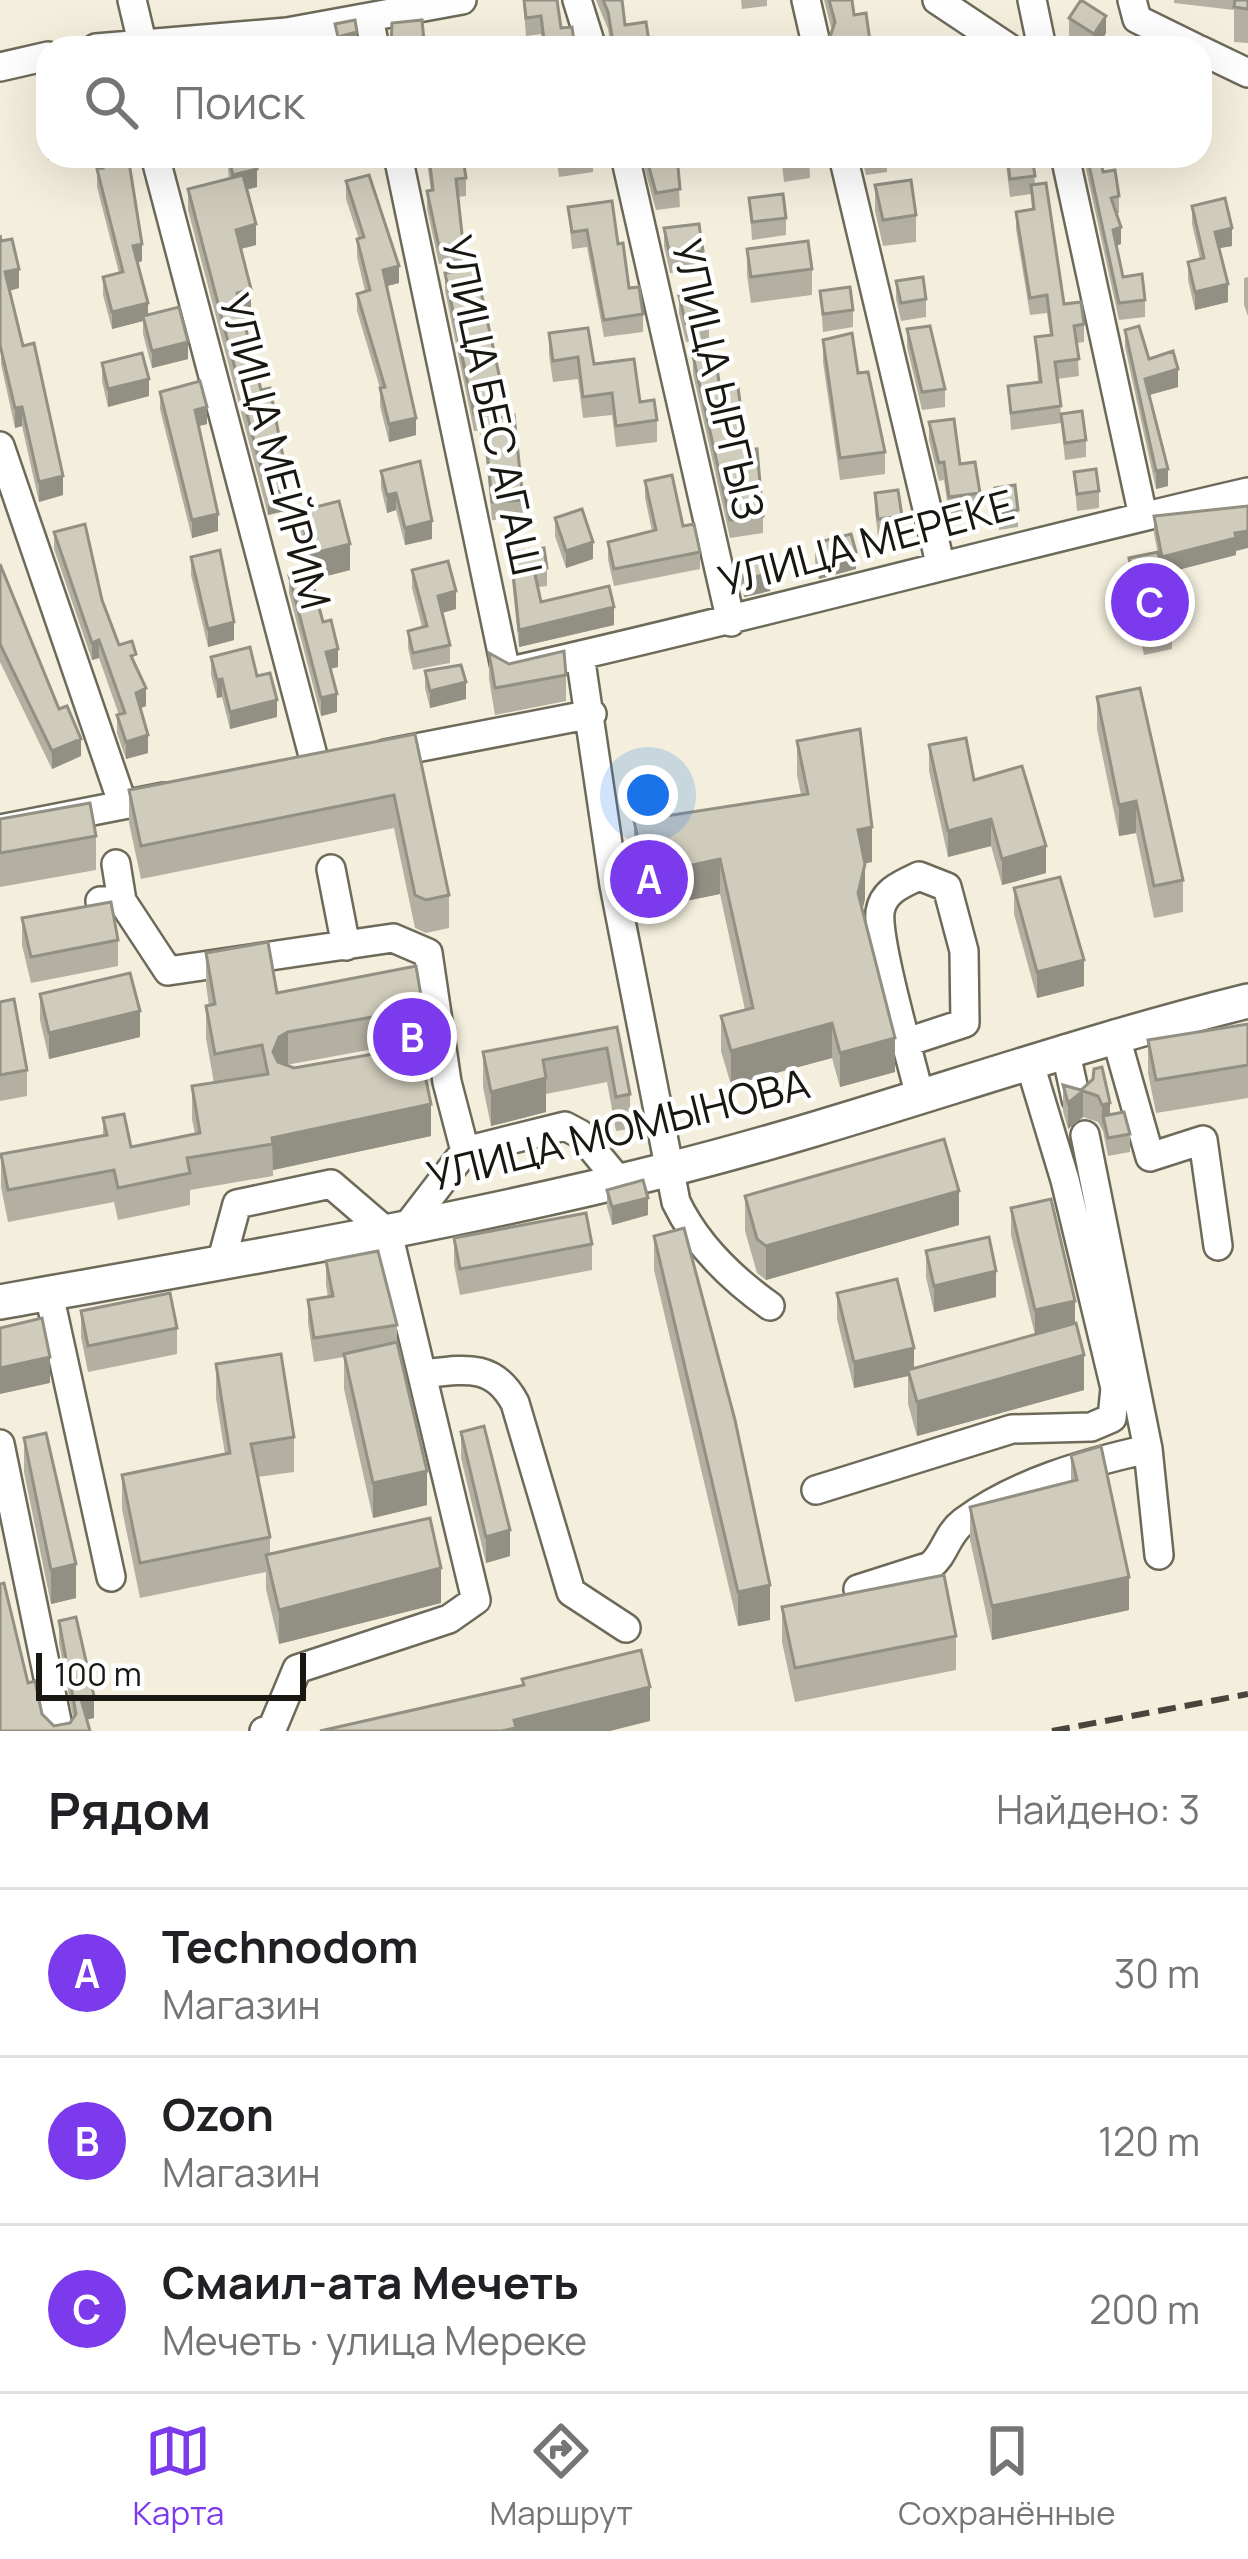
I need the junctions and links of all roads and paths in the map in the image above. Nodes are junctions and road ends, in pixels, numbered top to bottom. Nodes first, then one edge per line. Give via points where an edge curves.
1 (132, 0) edge
2 (462, 0) edge
3 (577, 0) edge
4 (806, 0) edge
5 (937, 0) edge
6 (1031, 0) edge
7 (1132, 0) edge
8 (369, 17) junction
9 (131, 36) edge
10 (239, 36) edge
11 (373, 36) edge
12 (588, 36) edge
13 (814, 36) edge
14 (991, 36) edge
15 (1039, 36) edge
16 (1172, 36) edge
17 (1212, 56) edge
18 (36, 59) edge
19 (0, 67) edge
20 (1248, 73) edge
21 (158, 168) edge
22 (401, 168) edge
23 (628, 168) edge
24 (846, 168) edge
25 (1068, 168) edge
26 (0, 446) edge
27 (1248, 492) edge
28 (1143, 516) junction
29 (940, 562) junction
30 (731, 622) junction
31 (580, 655) junction
32 (506, 672) joint
33 (592, 714) junction
34 (187, 793) edge
35 (123, 805) junction
36 (0, 829) edge
37 (116, 864) dead end
38 (331, 868) dead end
39 (346, 946) junction
40 (1248, 1001) edge
41 (1115, 1034) junction
42 (907, 1042) junction
43 (1065, 1049) junction
44 (1029, 1061) junction
45 (920, 1096) junction
46 (1076, 1099) edge
47 (1085, 1135) dead end
48 (465, 1151) junction
49 (673, 1168) junction
50 (619, 1180) junction
51 (396, 1231) junction
52 (1218, 1246) dead end
53 (221, 1262) junction
54 (49, 1294) junction
55 (1, 1295) edge
56 (770, 1306) dead end
57 (424, 1374) junction
58 (0, 1444) edge
59 (1148, 1449) junction
60 (816, 1490) dead end
61 (1159, 1555) dead end
62 (111, 1577) dead end
63 (858, 1589) edge
64 (626, 1628) dead end
65 (59, 1731) edge
66 (264, 1731) edge

1 - 9 street
2 - 8 street
3 - 12 street
4 - 13 street
5 - 14 street
6 - 15 street
7 - 16 street via 1137,19
8 - 10 street
8 - 11 street
17 - 20 street
18 - 19 street
21 - 33 street, УЛИЦА МЕЙРИМ via 328,765
22 - 32 street, УЛИЦА БЕС АГАШ
23 - 30 street, УЛИЦА ЫРГЫЗ
24 - 29 street
25 - 28 street
26 - 35 street
27 - 28 street, УЛИЦА МЕРЕКЕ
28 - 29 street, УЛИЦА МЕРЕКЕ
29 - 30 street, УЛИЦА МЕРЕКЕ
30 - 31 street, УЛИЦА МЕРЕКЕ
31 - 32 street, УЛИЦА МЕРЕКЕ
31 - 33 street
33 - 49 street via 614,886
34 - 35 street
35 - 36 street
37 - 39 street via 111,901 168,971
38 - 39 street
39 - 48 street via 393,938 428,953 433,1057
40 - 41 main road, УЛИЦА МОМЫНОВА
41 - 43 main road, УЛИЦА МОМЫНОВА
41 - 52 street via 1150,1157 1203,1140
42 - 42 street via 880,911 893,888 919,876 946,887 958,916 964,1023
42 - 45 street
43 - 44 main road, УЛИЦА МОМЫНОВА
43 - 46 street
44 - 45 main road, УЛИЦА МОМЫНОВА
44 - 60 street via 1115,1388 1112,1418 1091,1427 1012,1429
45 - 49 main road, УЛИЦА МОМЫНОВА
47 - 59 street
48 - 50 street via 565,1126
48 - 51 street
49 - 50 main road, УЛИЦА МОМЫНОВА
49 - 56 street via 687,1225
50 - 51 main road, УЛИЦА МОМЫНОВА
51 - 53 main road, УЛИЦА МОМЫНОВА
51 - 53 street via 332,1184 237,1204
51 - 57 street
53 - 54 main road, УЛИЦА МОМЫНОВА
54 - 55 main road, УЛИЦА МОМЫНОВА
54 - 62 street
57 - 64 street via 488,1371 503,1382 571,1592
57 - 66 street via 476,1600 448,1619 297,1669 272,1729
58 - 65 street
59 - 61 street
59 - 63 street via 1040,1481 968,1518 946,1536 930,1566

